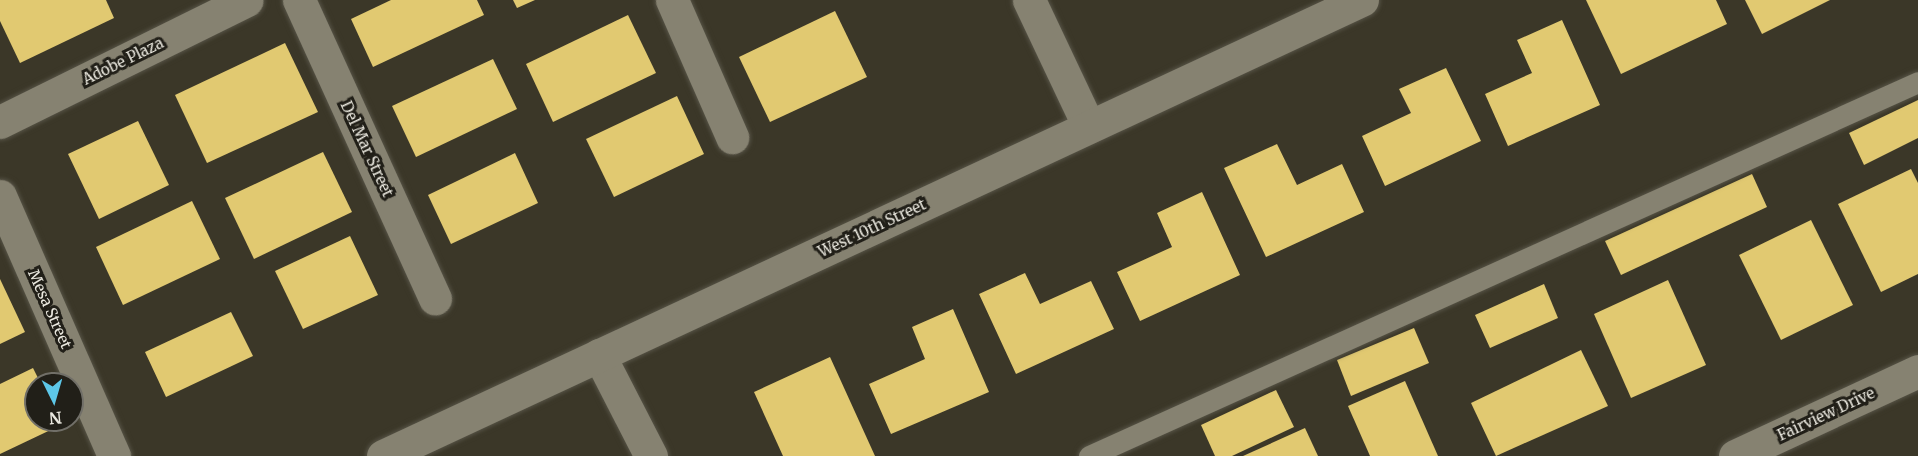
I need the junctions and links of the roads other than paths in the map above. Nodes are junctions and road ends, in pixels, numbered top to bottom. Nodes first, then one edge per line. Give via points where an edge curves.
1 (247, 0) edge
2 (299, 0) edge
3 (672, 0) edge
4 (1029, 0) edge
5 (1362, 0) edge
6 (1918, 82) edge
7 (0, 122) edge
8 (1089, 127) junction
9 (732, 137) dead end
10 (0, 196) edge
11 (435, 297) dead end
12 (599, 355) junction
13 (1918, 372) edge
14 (114, 456) edge
15 (383, 456) edge
16 (651, 456) edge
17 (1089, 456) edge
18 (1735, 456) edge

1 - 7 street, Adobe Plaza
2 - 11 street, Del Mar Street
3 - 9 street
4 - 8 street
5 - 8 street, West 10th Street
6 - 17 lane
8 - 12 street, West 10th Street
10 - 14 street, Mesa Street
12 - 15 street, West 10th Street
12 - 16 street
13 - 18 street, Fairview Drive

